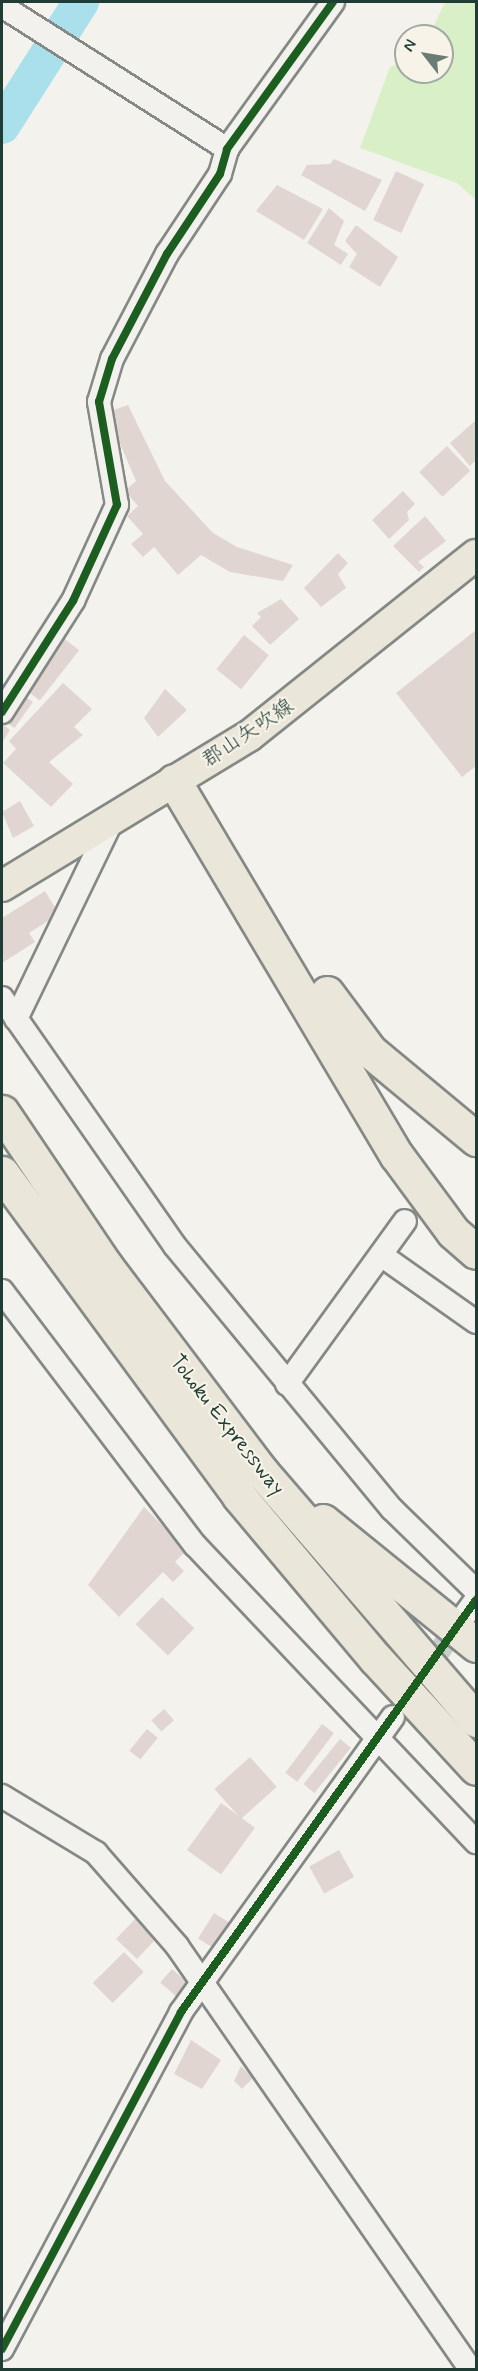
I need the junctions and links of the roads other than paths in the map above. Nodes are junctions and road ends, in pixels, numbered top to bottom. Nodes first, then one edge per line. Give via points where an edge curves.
1 (333, 2) edge
2 (2, 6) edge
3 (227, 149) junction
4 (477, 555) edge
5 (2, 712) edge
6 (183, 776) junction
7 (113, 818) junction
8 (2, 886) edge
9 (2, 998) edge
10 (16, 1019) junction
11 (2, 1112) edge
12 (477, 1139) edge
13 (2, 1173) edge
14 (405, 1221) dead end
15 (477, 1252) edge
16 (381, 1255) junction
17 (2, 1291) edge
18 (477, 1322) edge
19 (287, 1384) junction
20 (261, 1471) junction
21 (477, 1591) edge
22 (477, 1600) edge
23 (470, 1632) edge
24 (393, 1717) tunnel mouth
25 (477, 1720) edge
26 (377, 1741) junction
27 (477, 1768) edge
28 (2, 1796) edge
29 (477, 1842) edge
30 (201, 1983) junction
31 (2, 2349) edge
32 (471, 2370) edge

1 - 3 street
2 - 3 street
3 - 5 street via 220,174 167,254 112,359 99,402 117,505 73,601
4 - 6 main road, 郡山矢吹線 via 249,736
6 - 7 main road, 郡山矢吹線
6 - 12 highway via 343,1019 417,1094
6 - 15 highway via 397,1156 453,1232
7 - 8 main road, 郡山矢吹線
7 - 10 street
9 - 10 street
10 - 19 street via 99,1144
11 - 20 highway, Tohoku Expressway via 106,1266
13 - 27 highway, Tohoku Expressway via 239,1496
14 - 16 street
16 - 18 street
16 - 19 street
17 - 26 street via 195,1545
19 - 21 street via 392,1509
20 - 23 highway
20 - 25 highway, Tohoku Expressway
22 - 23 street
24 - 26 street
26 - 29 street
26 - 30 street
28 - 30 street via 96,1853 177,1946
30 - 31 street via 181,2012
30 - 32 street

